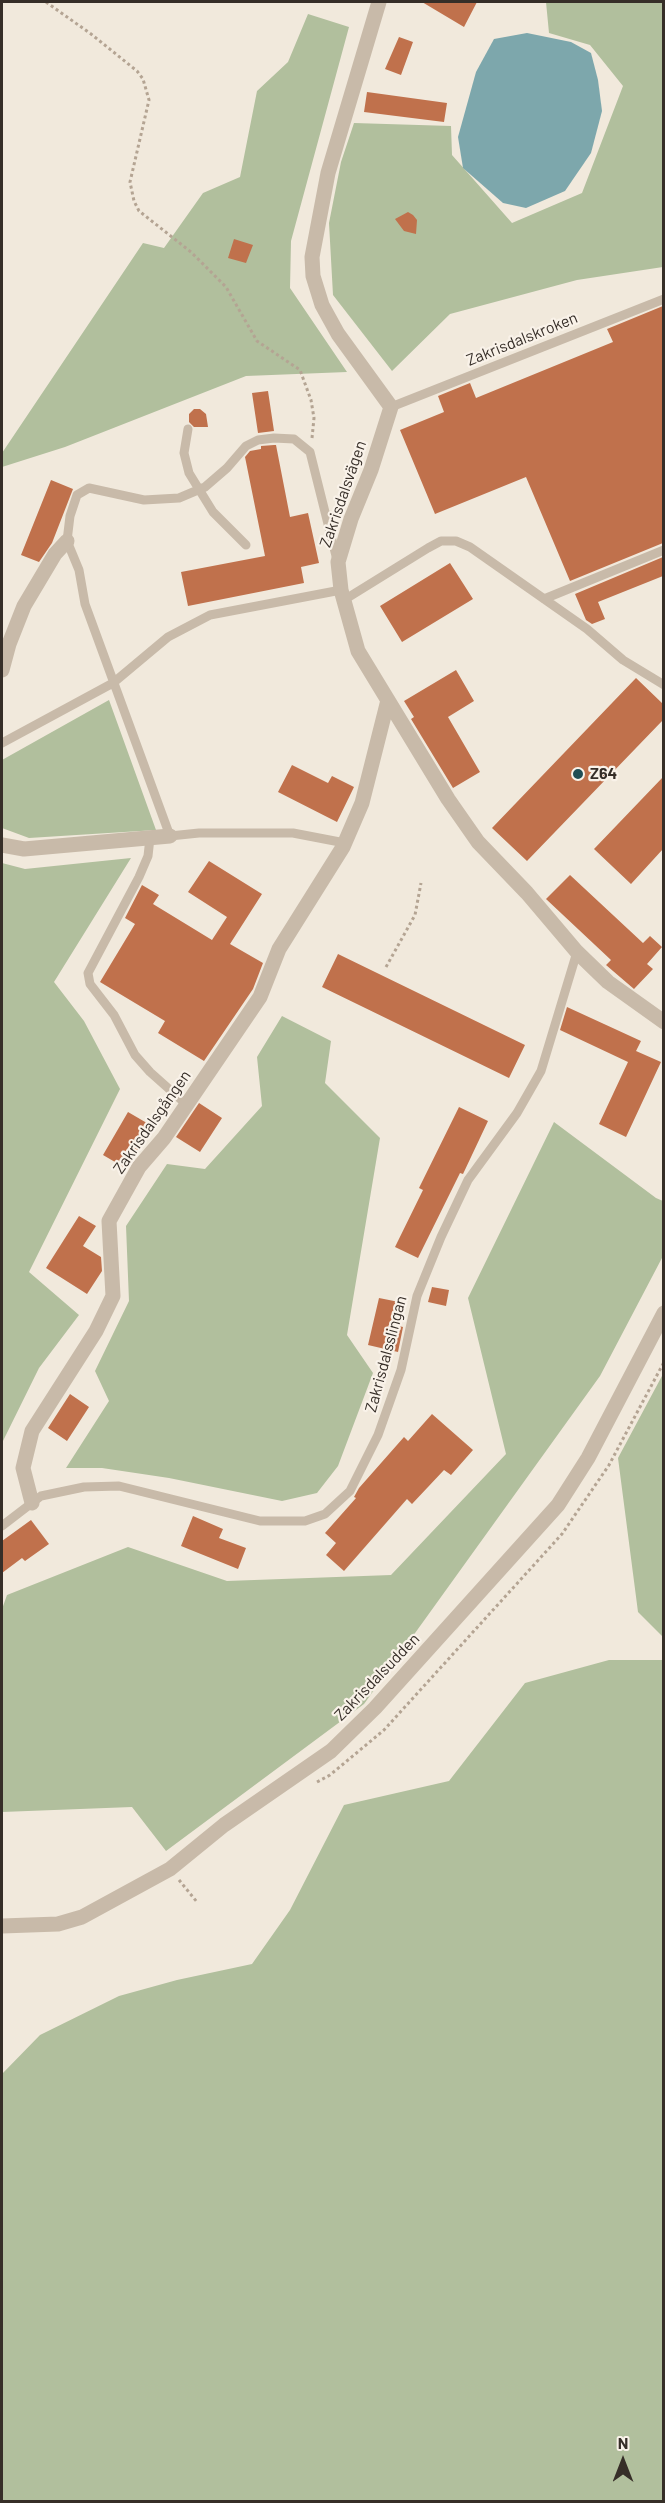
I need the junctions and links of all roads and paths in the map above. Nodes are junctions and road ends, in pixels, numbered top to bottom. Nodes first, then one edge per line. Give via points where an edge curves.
1 (46, 2) edge
2 (379, 2) edge
3 (663, 299) edge
4 (391, 407) junction
5 (188, 429) dead end
6 (310, 452) junction
7 (198, 490) junction
8 (67, 541) junction
9 (246, 545) dead end
10 (663, 550) edge
11 (338, 562) junction
12 (343, 595) junction
13 (544, 599) junction
14 (2, 670) edge
15 (113, 683) junction
16 (663, 685) edge
17 (388, 700) junction
18 (2, 743) edge
19 (170, 836) junction
20 (150, 838) junction
21 (345, 843) junction
22 (2, 845) edge
23 (421, 883) dead end
24 (577, 952) junction
25 (386, 967) dead end
26 (663, 1022) edge
27 (187, 1105) junction
28 (663, 1314) edge
29 (32, 1503) junction
30 (2, 1526) edge
31 (170, 1869) junction
32 (196, 1902) dead end
33 (2, 1926) edge

1 - 6 path via 143,79 149,100 130,182 134,201 139,211 226,287 257,341 300,370 314,418
2 - 4 street via 328,172 313,276 322,305 338,334
3 - 4 lane, Zakrisdalskroken
4 - 11 street, Zakrisdalsvägen
5 - 7 lane via 184,453
6 - 7 lane via 294,439 258,440 246,446 227,468
6 - 11 lane
7 - 8 lane via 179,498 144,500 89,488 77,495
7 - 9 lane via 213,512
8 - 14 street via 54,554 24,606
8 - 15 lane
10 - 13 lane
11 - 12 street, Zakrisdalsvägen
12 - 13 lane via 441,541 456,541
12 - 15 lane via 210,615 168,637
12 - 17 street, Zakrisdalsvägen via 358,651
13 - 16 lane via 623,660
15 - 18 lane
15 - 19 lane
17 - 21 street, Zakrisdalsgången via 368,783
17 - 24 street, Zakrisdalsvägen via 478,842
19 - 20 street
19 - 21 lane via 199,832 293,833
20 - 22 street via 24,849
20 - 27 lane via 140,877 88,973 90,984 114,1015 135,1055
21 - 27 street, Zakrisdalsgången via 279,949 260,997
23 - 25 path via 415,915
24 - 26 street, Zakrisdalsvägen via 608,982
24 - 29 lane, Zakrisdalsslingan via 541,1071 517,1113 468,1180 441,1237 417,1296 401,1370 378,1436 350,1491 325,1514 305,1521 260,1521 119,1486 84,1487 41,1496
27 - 29 street, Zakrisdalsgången via 139,1167 109,1221 113,1296 96,1331 32,1431 23,1468
28 - 31 street, Zakrisdalsudden via 588,1458 558,1505 489,1583 375,1708 331,1750 240,1813
29 - 30 lane, Zakrisdalsslingan
31 - 32 path
31 - 33 street, Zakrisdalsudden via 82,1917 58,1924

